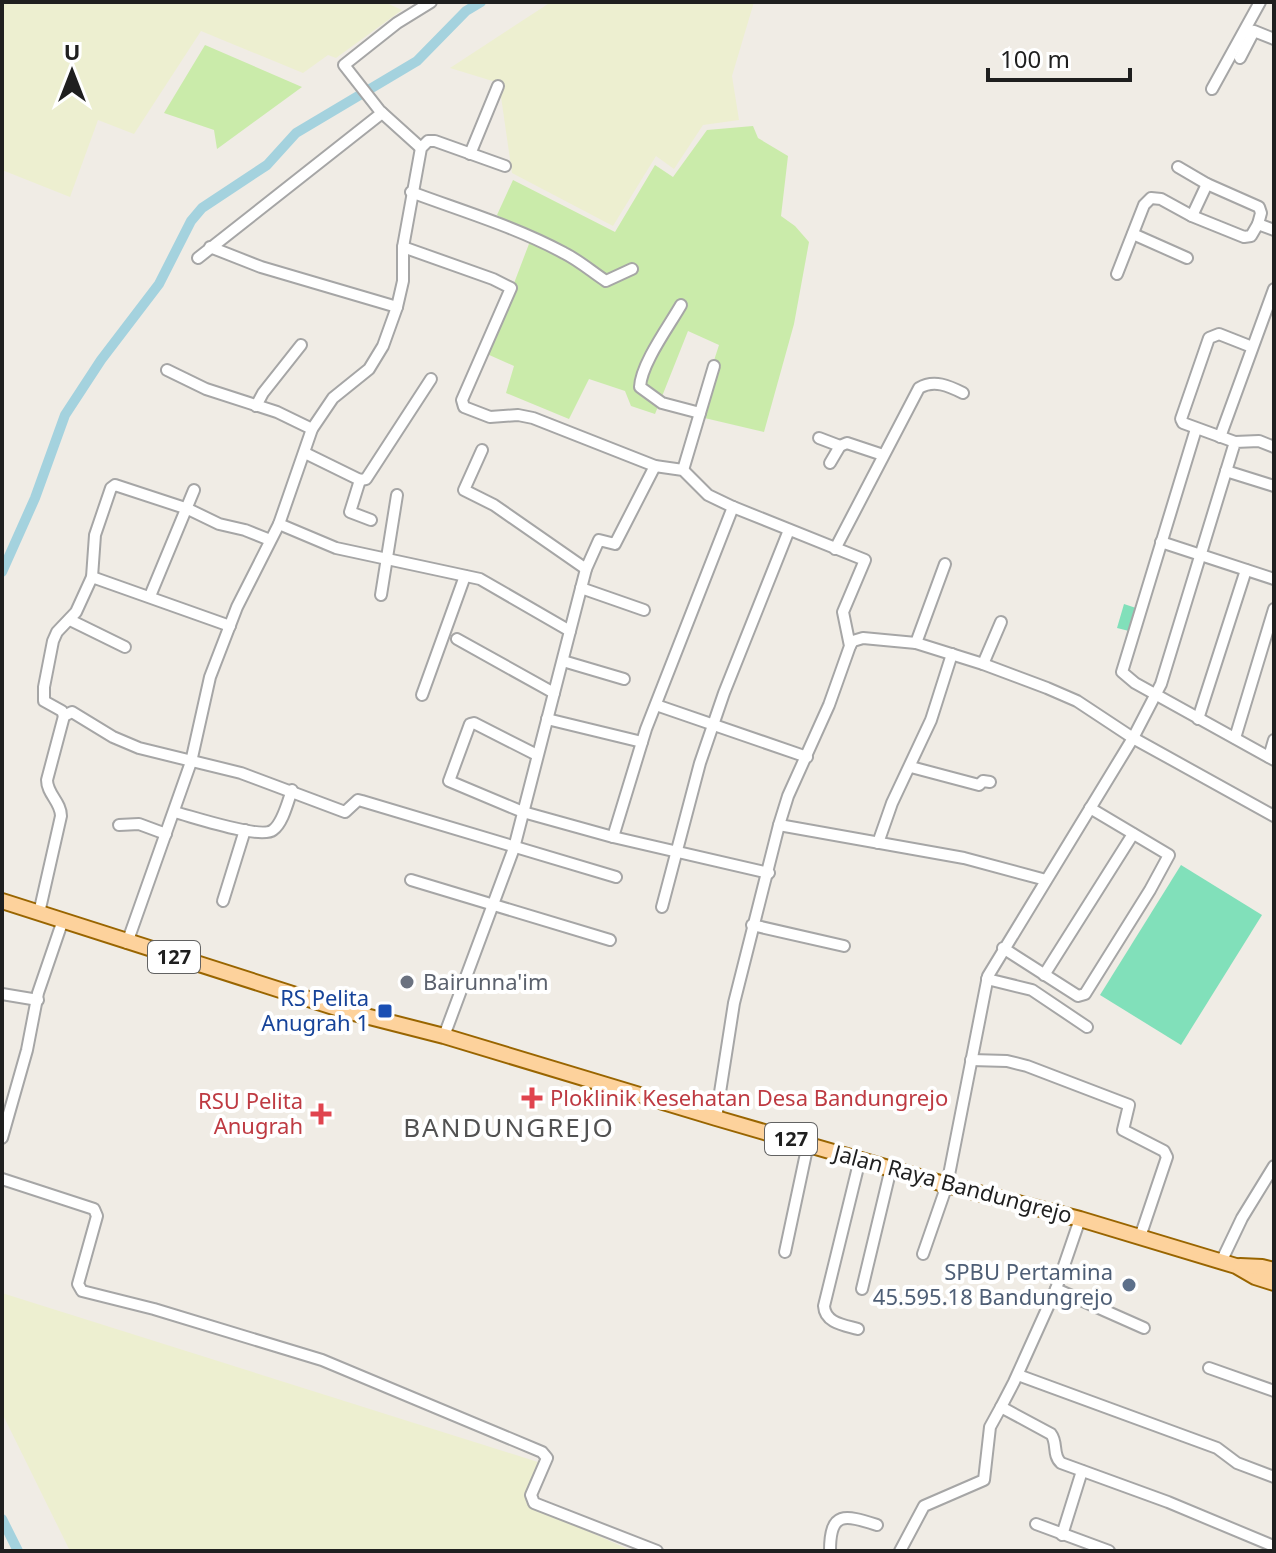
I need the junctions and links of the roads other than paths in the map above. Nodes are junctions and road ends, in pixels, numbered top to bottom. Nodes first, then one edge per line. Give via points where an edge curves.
1 (431, 2) edge
2 (1260, 2) edge
3 (1274, 39) edge
4 (1240, 58) dead end
5 (498, 86) dead end
6 (1212, 89) dead end
7 (381, 112) junction
8 (421, 148) junction
9 (470, 154) junction
10 (505, 166) dead end
11 (1178, 167) dead end
12 (1207, 184) junction
13 (411, 192) junction
14 (1192, 216) junction
15 (1258, 224) junction
16 (1274, 230) edge
17 (1133, 234) junction
18 (210, 247) junction
19 (403, 247) junction
20 (198, 258) dead end
21 (1187, 258) dead end
22 (632, 269) dead end
23 (1117, 274) dead end
24 (1274, 289) edge
25 (681, 305) dead end
26 (397, 307) junction
27 (301, 345) dead end
28 (1252, 347) junction
29 (714, 366) dead end
30 (167, 370) dead end
31 (431, 379) dead end
32 (963, 393) dead end
33 (256, 406) junction
34 (700, 413) junction
35 (312, 429) junction
36 (1196, 429) junction
37 (1220, 437) junction
38 (819, 438) dead end
39 (1235, 442) junction
40 (1273, 444) edge
41 (840, 446) junction
42 (482, 450) dead end
43 (305, 453) junction
44 (883, 455) junction
45 (830, 463) dead end
46 (655, 466) junction
47 (683, 470) junction
48 (1226, 471) junction
49 (360, 480) junction
50 (1274, 486) edge
51 (194, 490) dead end
52 (397, 495) dead end
53 (733, 507) junction
54 (188, 509) junction
55 (371, 520) dead end
56 (279, 524) junction
57 (789, 530) junction
58 (270, 540) junction
59 (1161, 542) junction
60 (835, 549) junction
61 (1201, 556) junction
62 (388, 558) junction
63 (945, 564) dead end
64 (586, 569) junction
65 (1246, 570) junction
66 (465, 576) junction
67 (92, 577) junction
68 (1274, 579) edge
69 (581, 588) junction
70 (381, 595) dead end
71 (150, 596) junction
72 (1274, 609) edge
73 (644, 610) dead end
74 (70, 620) junction
75 (1001, 622) dead end
76 (230, 626) junction
77 (570, 631) junction
78 (457, 639) dead end
79 (916, 643) junction
80 (850, 646) junction
81 (125, 647) dead end
82 (952, 654) junction
83 (563, 661) junction
84 (983, 664) junction
85 (624, 679) dead end
86 (554, 693) junction
87 (422, 695) dead end
88 (1156, 695) junction
89 (656, 705) junction
90 (64, 716) junction
91 (547, 719) junction
92 (1198, 719) junction
93 (713, 723) junction
94 (1133, 738) junction
95 (1235, 738) junction
96 (1274, 740) edge
97 (642, 742) junction
98 (537, 755) junction
99 (807, 757) junction
100 (1271, 758) edge
101 (191, 762) junction
102 (911, 767) junction
103 (990, 782) dead end
104 (292, 790) junction
105 (1090, 808) junction
106 (174, 812) junction
107 (523, 812) junction
108 (1274, 816) edge
109 (119, 825) dead end
110 (779, 825) junction
111 (245, 830) junction
112 (166, 834) junction
113 (1133, 834) junction
114 (613, 837) junction
115 (878, 843) junction
116 (514, 848) junction
117 (675, 850) junction
118 (769, 873) junction
119 (616, 877) dead end
120 (411, 880) dead end
121 (1046, 880) junction
122 (2, 901) edge
123 (223, 901) dead end
124 (493, 904) junction
125 (662, 907) dead end
126 (39, 913) junction
127 (63, 920) junction
128 (752, 925) junction
129 (610, 940) dead end
130 (127, 943) junction
131 (844, 946) dead end
132 (1003, 948) junction
133 (1044, 975) junction
134 (987, 979) junction
135 (2, 994) edge
136 (38, 1000) junction
137 (1087, 1027) dead end
138 (444, 1036) junction
139 (971, 1060) junction
140 (6, 1113) edge
141 (716, 1118) junction
142 (2, 1138) edge
143 (808, 1144) junction
144 (860, 1159) junction
145 (1274, 1166) edge
146 (891, 1168) junction
147 (2, 1179) edge
148 (947, 1185) junction
149 (1080, 1219) junction
150 (1140, 1237) junction
151 (785, 1252) dead end
152 (923, 1254) dead end
153 (1221, 1262) junction
154 (1236, 1266) junction
155 (1274, 1270) edge
156 (1274, 1283) edge
157 (862, 1289) dead end
158 (1056, 1289) junction
159 (1144, 1328) dead end
160 (858, 1329) dead end
161 (1209, 1368) dead end
162 (1018, 1375) junction
163 (1274, 1391) edge
164 (1001, 1407) junction
165 (1082, 1471) junction
166 (1274, 1477) edge
167 (1036, 1524) dead end
168 (877, 1525) dead end
169 (1062, 1535) junction
170 (1271, 1545) edge
171 (626, 1546) edge
172 (657, 1551) edge
173 (830, 1551) edge
174 (900, 1551) edge
175 (1109, 1551) edge

1 - 7 street via 344,65
2 - 6 street
3 - 4 street via 1254,31
5 - 9 street
7 - 8 street
7 - 18 street
8 - 9 street via 435,141
8 - 13 street
9 - 10 street
11 - 12 street
12 - 14 street
12 - 15 street via 1259,207
13 - 19 street
13 - 22 street via 561,251 606,281
14 - 15 street via 1244,237 1251,236
14 - 17 street via 1151,198
15 - 16 street
17 - 21 street
17 - 23 street
18 - 20 street
18 - 26 street
19 - 26 street
19 - 46 street via 511,288 462,400 464,407 490,417 533,418
24 - 28 street
25 - 34 street via 640,387 662,403
26 - 35 street via 369,369 333,398
27 - 33 street
28 - 36 street via 1219,334 1206,341 1181,419
28 - 37 street
29 - 34 street
30 - 33 street
31 - 49 street via 370,474
32 - 44 street via 932,383 919,388
33 - 35 street
34 - 47 street
35 - 43 street
36 - 37 street
36 - 59 street
37 - 39 street
38 - 41 street
39 - 40 street
39 - 48 street
41 - 44 street via 857,444
41 - 45 street
42 - 64 street via 464,490
43 - 49 street
43 - 56 street
44 - 60 street
46 - 47 street
46 - 64 street via 615,544 599,540
47 - 53 street via 708,495
48 - 50 street
48 - 61 street
49 - 55 street via 350,512
51 - 54 street
52 - 62 street
53 - 57 street
53 - 89 street
54 - 58 street
54 - 67 street via 113,486 95,535
54 - 71 street
56 - 58 street
56 - 62 street via 336,548
57 - 60 street
57 - 93 street
58 - 76 street
59 - 61 street
59 - 88 street via 1122,669 1125,677
60 - 80 street via 865,560 843,612
61 - 65 street
61 - 88 street
62 - 66 street
62 - 70 street
63 - 79 street
64 - 69 street
65 - 68 street
65 - 92 street
66 - 77 street via 493,586
66 - 87 street
67 - 71 street
67 - 74 street
69 - 73 street
69 - 77 street
71 - 76 street
72 - 95 street
74 - 81 street
74 - 90 street via 53,641 43,693 44,701
75 - 84 street
76 - 101 street via 210,677
77 - 83 street
78 - 86 street
79 - 80 street via 863,638
79 - 82 street
80 - 99 street
82 - 84 street
82 - 102 street
83 - 85 street
83 - 86 street
84 - 94 street via 1077,701
86 - 91 street
88 - 92 street
88 - 94 street
89 - 93 street
89 - 97 street
90 - 101 street via 72,712 122,741
90 - 126 street via 47,784 61,816
91 - 97 street
91 - 98 street
92 - 95 street
93 - 99 street
93 - 117 street
94 - 105 street
94 - 108 street
95 - 100 street
96 - 100 street
97 - 114 street
98 - 107 street
98 - 107 street via 474,723 449,776 450,783
99 - 110 street
101 - 104 street
101 - 106 street
102 - 103 street via 979,785
102 - 115 street
104 - 111 street via 276,828 268,833
104 - 116 street via 345,812 358,800
105 - 113 street
105 - 121 street
106 - 111 street
106 - 112 street
107 - 114 street
107 - 116 street
109 - 112 street via 139,824
110 - 115 street
110 - 118 street
111 - 123 street
112 - 130 street
113 - 133 street
113 - 133 street via 1168,857 1100,971 1081,997
114 - 117 street
115 - 121 street
116 - 119 street
116 - 124 street
117 - 118 street
117 - 125 street
118 - 128 street
120 - 124 street
121 - 132 street
122 - 126 main road, 127
124 - 129 street
124 - 138 street
126 - 127 main road, 127
127 - 130 main road, 127
127 - 136 street
128 - 131 street
128 - 141 street
130 - 138 main road, Jalan Raya Bandungrejo / 127
132 - 133 street
132 - 134 street
134 - 137 street via 1032,990
134 - 139 street
135 - 136 street
136 - 140 street
138 - 141 main road, Jalan Raya Bandungrejo / 127
139 - 148 street
139 - 150 street via 1027,1066 1129,1105 1123,1130 1167,1157
140 - 142 street
141 - 143 main road, Jalan Raya Bandungrejo / 127
143 - 144 main road, Jalan Raya Bandungrejo / 127
143 - 151 street
144 - 146 main road, Jalan Raya Bandungrejo / 127
144 - 160 street via 824,1306 833,1321
145 - 153 street
146 - 148 main road, Jalan Raya Bandungrejo / 127
146 - 157 street
147 - 171 street via 94,1209 97,1216 78,1284 82,1291 322,1360 542,1452 547,1458 531,1495 534,1503
148 - 149 main road, Jalan Raya Bandungrejo / 127
148 - 152 street
149 - 150 main road, Jalan Raya Bandungrejo / 127
149 - 158 street
150 - 153 main road, Jalan Raya Bandungrejo / 127
153 - 154 main road, Jalan Raya Bandungrejo / 127
154 - 155 main road, Jalan Raya Bandungrejo / 127
154 - 156 main road, Jalan Raya Bandungrejo / 127
158 - 159 street
158 - 162 street
161 - 163 street
162 - 164 street
162 - 166 street via 1217,1448 1237,1463
164 - 165 street via 1051,1434 1059,1461
164 - 174 street via 990,1427 984,1480 924,1506
165 - 169 street
165 - 170 street
167 - 169 street
168 - 173 street via 841,1517 831,1534
169 - 175 street
171 - 172 street

